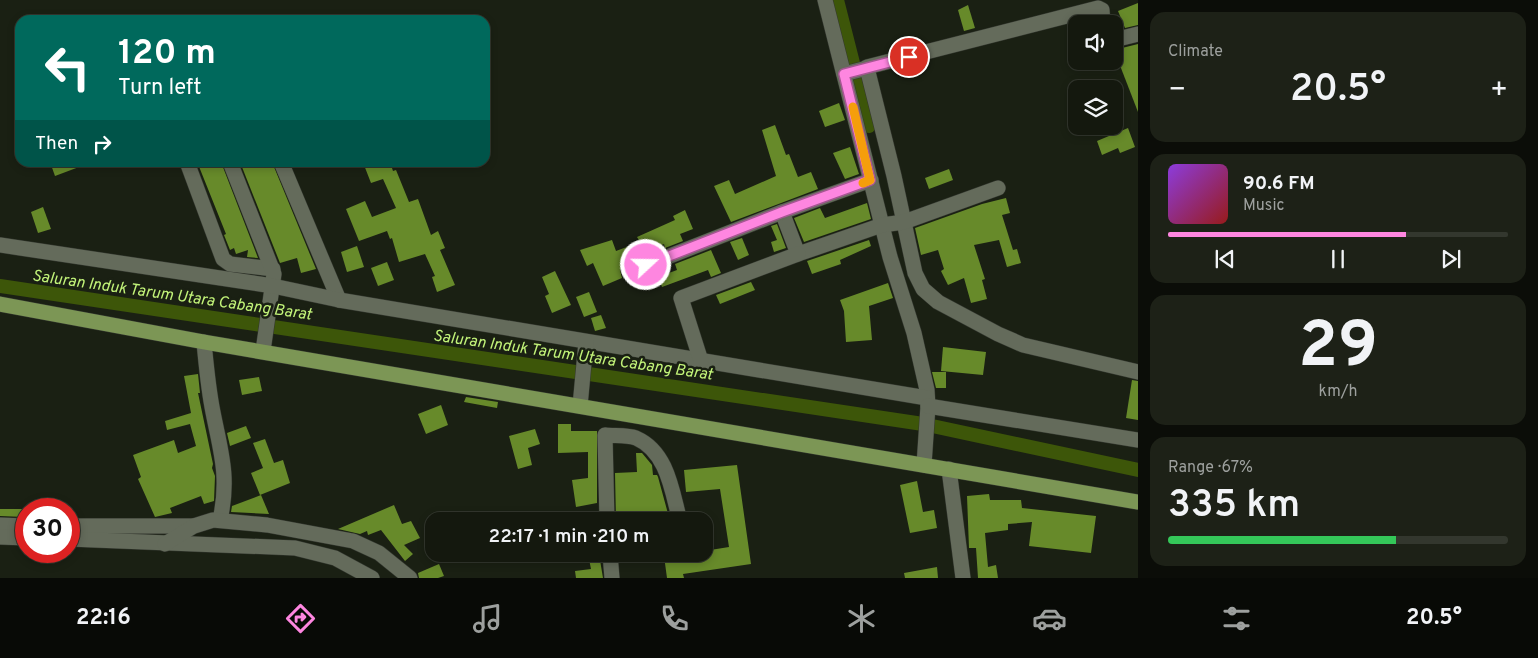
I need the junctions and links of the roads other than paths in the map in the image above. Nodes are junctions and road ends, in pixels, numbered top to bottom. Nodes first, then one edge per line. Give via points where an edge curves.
1 (824, 0) edge
2 (1071, 15) edge
3 (1103, 15) edge
4 (1068, 16) edge
5 (1138, 34) edge
6 (1123, 38) edge
7 (866, 68) junction
8 (846, 74) junction
9 (189, 167) edge
10 (232, 167) edge
11 (284, 167) edge
12 (870, 180) junction
13 (998, 188) dead end
14 (782, 212) junction
15 (893, 224) junction
16 (0, 245) edge
17 (798, 254) junction
18 (273, 269) junction
19 (629, 272) dead end
20 (905, 277) junction
21 (272, 290) junction
22 (339, 300) junction
23 (0, 304) edge
24 (204, 342) junction
25 (264, 346) junction
26 (585, 347) junction
27 (701, 361) junction
28 (1138, 372) edge
29 (928, 402) junction
30 (580, 406) junction
31 (635, 417) junction
32 (635, 437) junction
33 (1138, 440) edge
34 (924, 458) junction
35 (949, 469) junction
36 (1138, 502) edge
37 (608, 512) edge
38 (677, 512) edge
39 (220, 520) junction
40 (0, 525) edge
41 (15, 526) edge
42 (80, 526) edge
43 (194, 526) junction
44 (0, 537) edge
45 (15, 538) edge
46 (80, 540) edge
47 (165, 544) junction
48 (611, 562) edge
49 (372, 578) edge
50 (410, 578) edge
51 (612, 578) edge
52 (963, 578) edge

1 - 8 street
2 - 3 street via 1098,8
4 - 7 street
5 - 6 street
7 - 8 street
7 - 15 street
8 - 12 street
9 - 18 street via 223,259 230,264
10 - 18 street
11 - 22 street
12 - 14 street
12 - 15 street
13 - 15 street
14 - 17 street
14 - 19 street
15 - 17 street
15 - 20 street
15 - 20 street
16 - 21 street
17 - 27 street via 681,298
18 - 21 street
20 - 28 street via 938,302 998,334 1044,351
20 - 29 street
21 - 22 street
21 - 25 street
22 - 26 street
23 - 24 main road
24 - 25 main road
24 - 39 street via 225,469
25 - 30 main road
26 - 27 street
26 - 30 street
27 - 29 street
29 - 33 street
29 - 34 street
30 - 31 main road
31 - 32 street
31 - 34 main road
32 - 37 street via 604,436
32 - 38 street via 661,460
34 - 35 main road
35 - 36 main road
35 - 52 street
39 - 43 street
39 - 50 street via 303,530 353,541 379,553
40 - 41 street
42 - 43 street
43 - 47 street
44 - 45 street
46 - 47 street
47 - 49 street via 295,548 335,558
48 - 51 street

